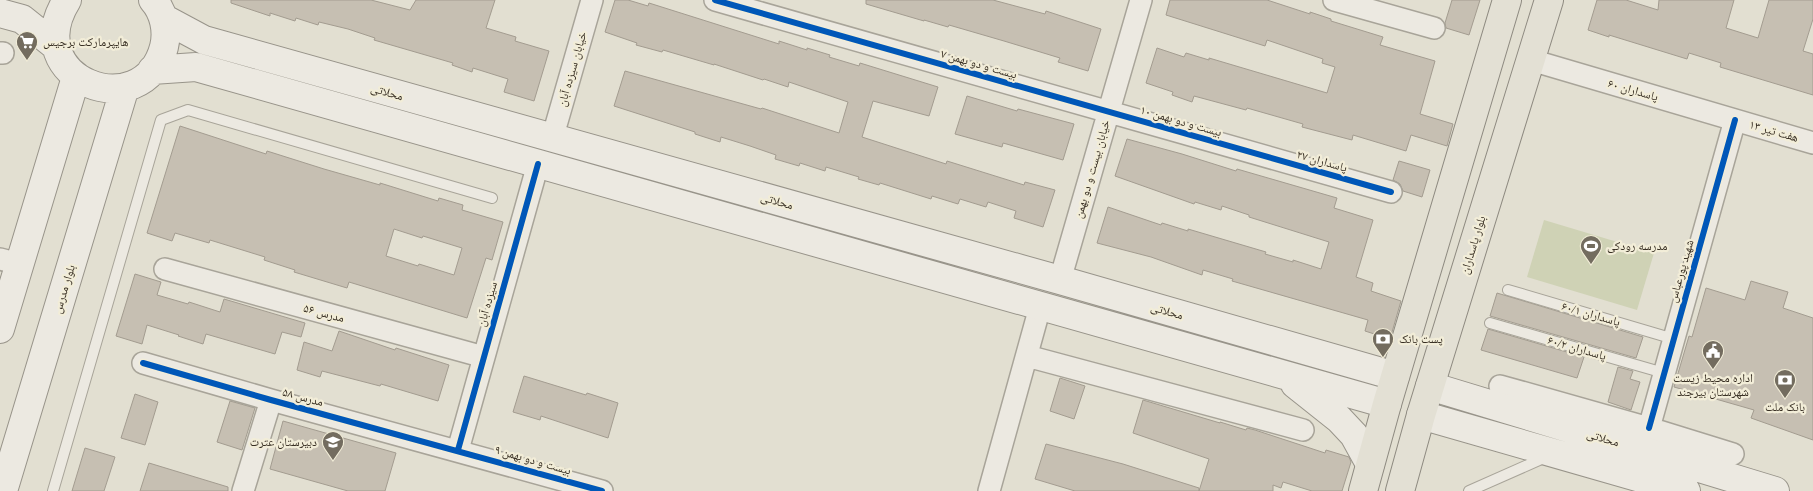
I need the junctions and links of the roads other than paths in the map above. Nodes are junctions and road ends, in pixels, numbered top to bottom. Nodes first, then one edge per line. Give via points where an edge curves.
1 (67, 0) edge
2 (592, 0) edge
3 (715, 0) edge
4 (1141, 0) edge
5 (1334, 0) edge
6 (1507, 0) edge
7 (1549, 0) edge
8 (158, 9) edge
9 (0, 13) edge
10 (1434, 28) dead end
11 (57, 47) junction
12 (1531, 60) junction
13 (152, 70) junction
14 (76, 77) junction
15 (125, 87) junction
16 (1109, 112) junction
17 (1735, 120) junction
18 (552, 139) junction
19 (1813, 142) edge
20 (1248, 152) joint
21 (538, 164) junction
22 (1391, 192) dead end
23 (492, 198) dead end
24 (10, 262) edge
25 (164, 269) dead end
26 (1060, 280) junction
27 (1508, 290) dead end
28 (1040, 307) junction
29 (1490, 323) dead end
30 (0, 329) edge
31 (1674, 339) junction
32 (1027, 356) junction
33 (484, 357) junction
34 (143, 363) dead end
35 (1664, 373) junction
36 (1286, 376) junction
37 (1395, 376) junction
38 (1430, 386) junction
39 (1500, 386) dead end
40 (271, 400) junction
41 (1387, 404) junction
42 (1421, 415) junction
43 (1649, 428) junction
44 (1303, 430) dead end
45 (458, 450) junction
46 (1556, 453) junction
47 (1733, 454) dead end
48 (1370, 464) junction
49 (2, 491) edge
50 (53, 491) edge
51 (243, 491) edge
52 (602, 491) edge
53 (989, 491) edge
54 (1363, 491) edge
55 (1400, 491) edge
56 (1469, 491) edge
57 (1686, 491) edge
58 (1775, 491) edge

1 - 11 main road via 56,29
2 - 18 street, خیابان سیزده آبان
3 - 16 street, بیست و دو بهمن ۷
4 - 16 street, خیابان بیست و دو بهمن
5 - 10 street
6 - 37 main road
7 - 12 main road, بلوار پاسداران
8 - 13 main road via 166,33 161,56
8 - 18 main road, محلاتی via 204,40
9 - 11 main road via 22,19
11 - 14 main road via 64,63
12 - 17 street, پاسداران ۶۰
12 - 38 main road, بلوار پاسداران
13 - 15 main road via 140,81
13 - 21 main road via 196,67
14 - 15 main road via 108,89
14 - 24 main road
15 - 49 main road, بلوار مدرس
16 - 20 street, بیست و دو بهمن ۱۰
16 - 26 street, خیابان بیست و دو بهمن
17 - 19 street, هفت تیر ۱۳
17 - 31 street, شهید پورعباس
18 - 26 main road, محلاتی
20 - 22 street, پاسداران ۲۷
21 - 28 main road
21 - 33 street, سیزده آبان
23 - 50 lane via 188,110 160,120
24 - 30 main road
25 - 33 street, مدرس ۵۶
26 - 37 main road, محلاتی
27 - 31 lane, پاسداران ۶۰/۱
28 - 32 street
28 - 36 main road
29 - 35 lane, پاسداران ۶۰/۲
31 - 35 street, شهید پورعباس
32 - 44 street
32 - 53 street
33 - 45 street, سیزده آبان
34 - 40 street, مدرس ۵۸
35 - 43 street, شهید پورعباس
36 - 41 main road
36 - 48 main road via 1339,419 1354,435
37 - 38 main road
37 - 41 main road
38 - 42 main road, بلوار پاسداران
38 - 58 main road, محلاتی
39 - 43 street
40 - 45 street, مدرس ۵۸
40 - 51 street
41 - 42 main road
41 - 48 main road
42 - 46 main road
42 - 55 main road, بلوار پاسداران
43 - 47 street
45 - 52 street, بیست و دو بهمن ۹
46 - 56 lane
46 - 57 main road
48 - 54 main road

